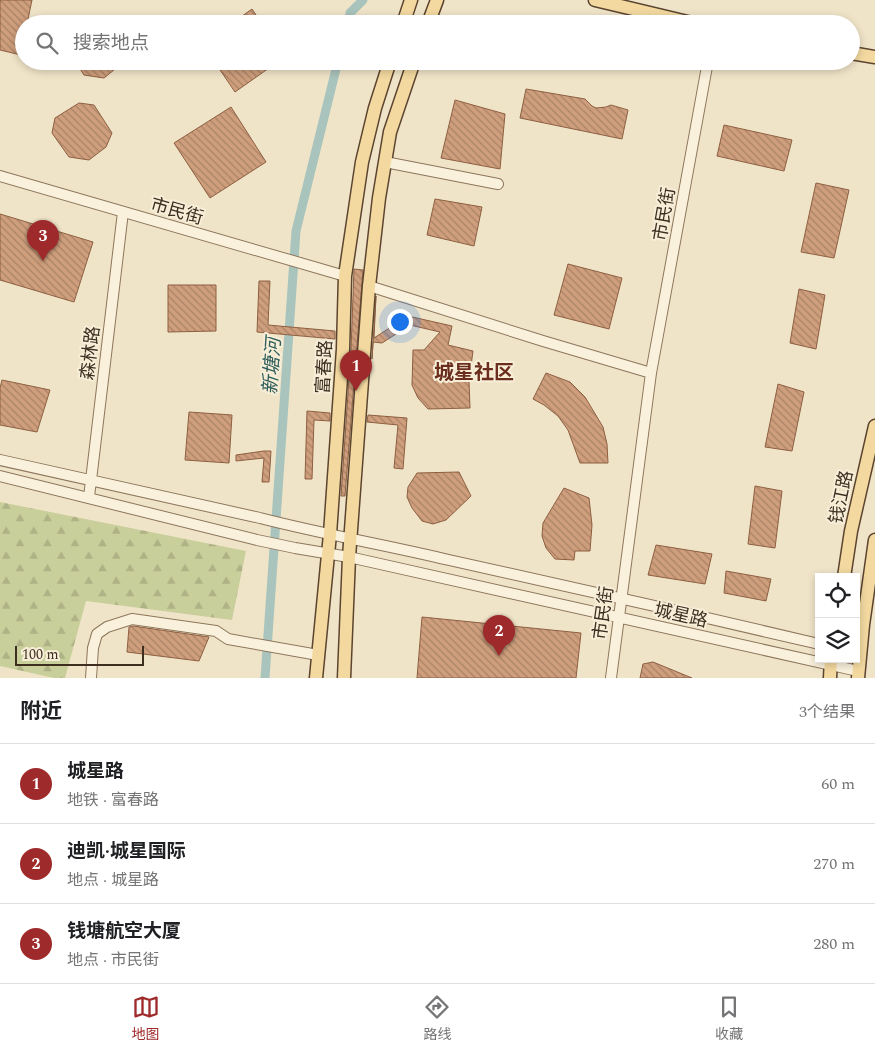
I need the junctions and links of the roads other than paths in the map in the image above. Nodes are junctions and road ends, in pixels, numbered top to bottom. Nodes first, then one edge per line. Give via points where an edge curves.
1 (411, 0) edge
2 (436, 0) edge
3 (596, 0) edge
4 (406, 15) edge
5 (431, 15) edge
6 (658, 15) edge
7 (860, 54) edge
8 (875, 57) edge
9 (387, 70) edge
10 (411, 70) edge
11 (706, 70) edge
12 (385, 162) junction
13 (0, 176) edge
14 (498, 184) dead end
15 (123, 212) junction
16 (345, 276) junction
17 (369, 286) junction
18 (651, 373) junction
19 (875, 426) edge
20 (0, 460) edge
21 (0, 476) edge
22 (90, 480) junction
23 (89, 497) junction
24 (330, 534) junction
25 (351, 538) junction
26 (875, 540) edge
27 (327, 553) junction
28 (349, 557) junction
29 (845, 573) edge
30 (621, 598) junction
31 (618, 618) junction
32 (860, 639) edge
33 (815, 643) edge
34 (318, 654) junction
35 (830, 668) edge
36 (858, 674) edge
37 (91, 678) edge
38 (316, 678) edge
39 (344, 678) edge
40 (611, 678) edge

1 - 4 main road
2 - 5 main road
3 - 6 main road
7 - 8 main road
9 - 16 main road, 富春路 via 362,162
10 - 12 main road via 390,132
11 - 18 street, 市民街
12 - 14 street
12 - 17 main road
13 - 15 street, 市民街
15 - 16 street, 市民街
15 - 22 street, 森林路
16 - 24 main road, 富春路
17 - 18 street
17 - 25 main road
18 - 30 street, 市民街
19 - 29 main road, 钱江路
20 - 22 street, 城星路
21 - 23 street, 城星路
22 - 23 street, 森林路
22 - 24 street, 城星路
23 - 27 street, 城星路 via 257,540
24 - 25 street, 城星路
24 - 27 main road, 富春路
25 - 28 main road
25 - 30 street, 城星路
26 - 32 main road
27 - 28 street, 城星路
27 - 34 main road, 富春路
28 - 31 street, 城星路
28 - 39 main road
30 - 31 street, 市民街
30 - 33 street, 城星路
31 - 35 street, 城星路
31 - 40 street, 市民街
34 - 37 street via 228,639 216,631 132,619 97,634
34 - 38 main road, 富春路
35 - 36 street, 城星路

